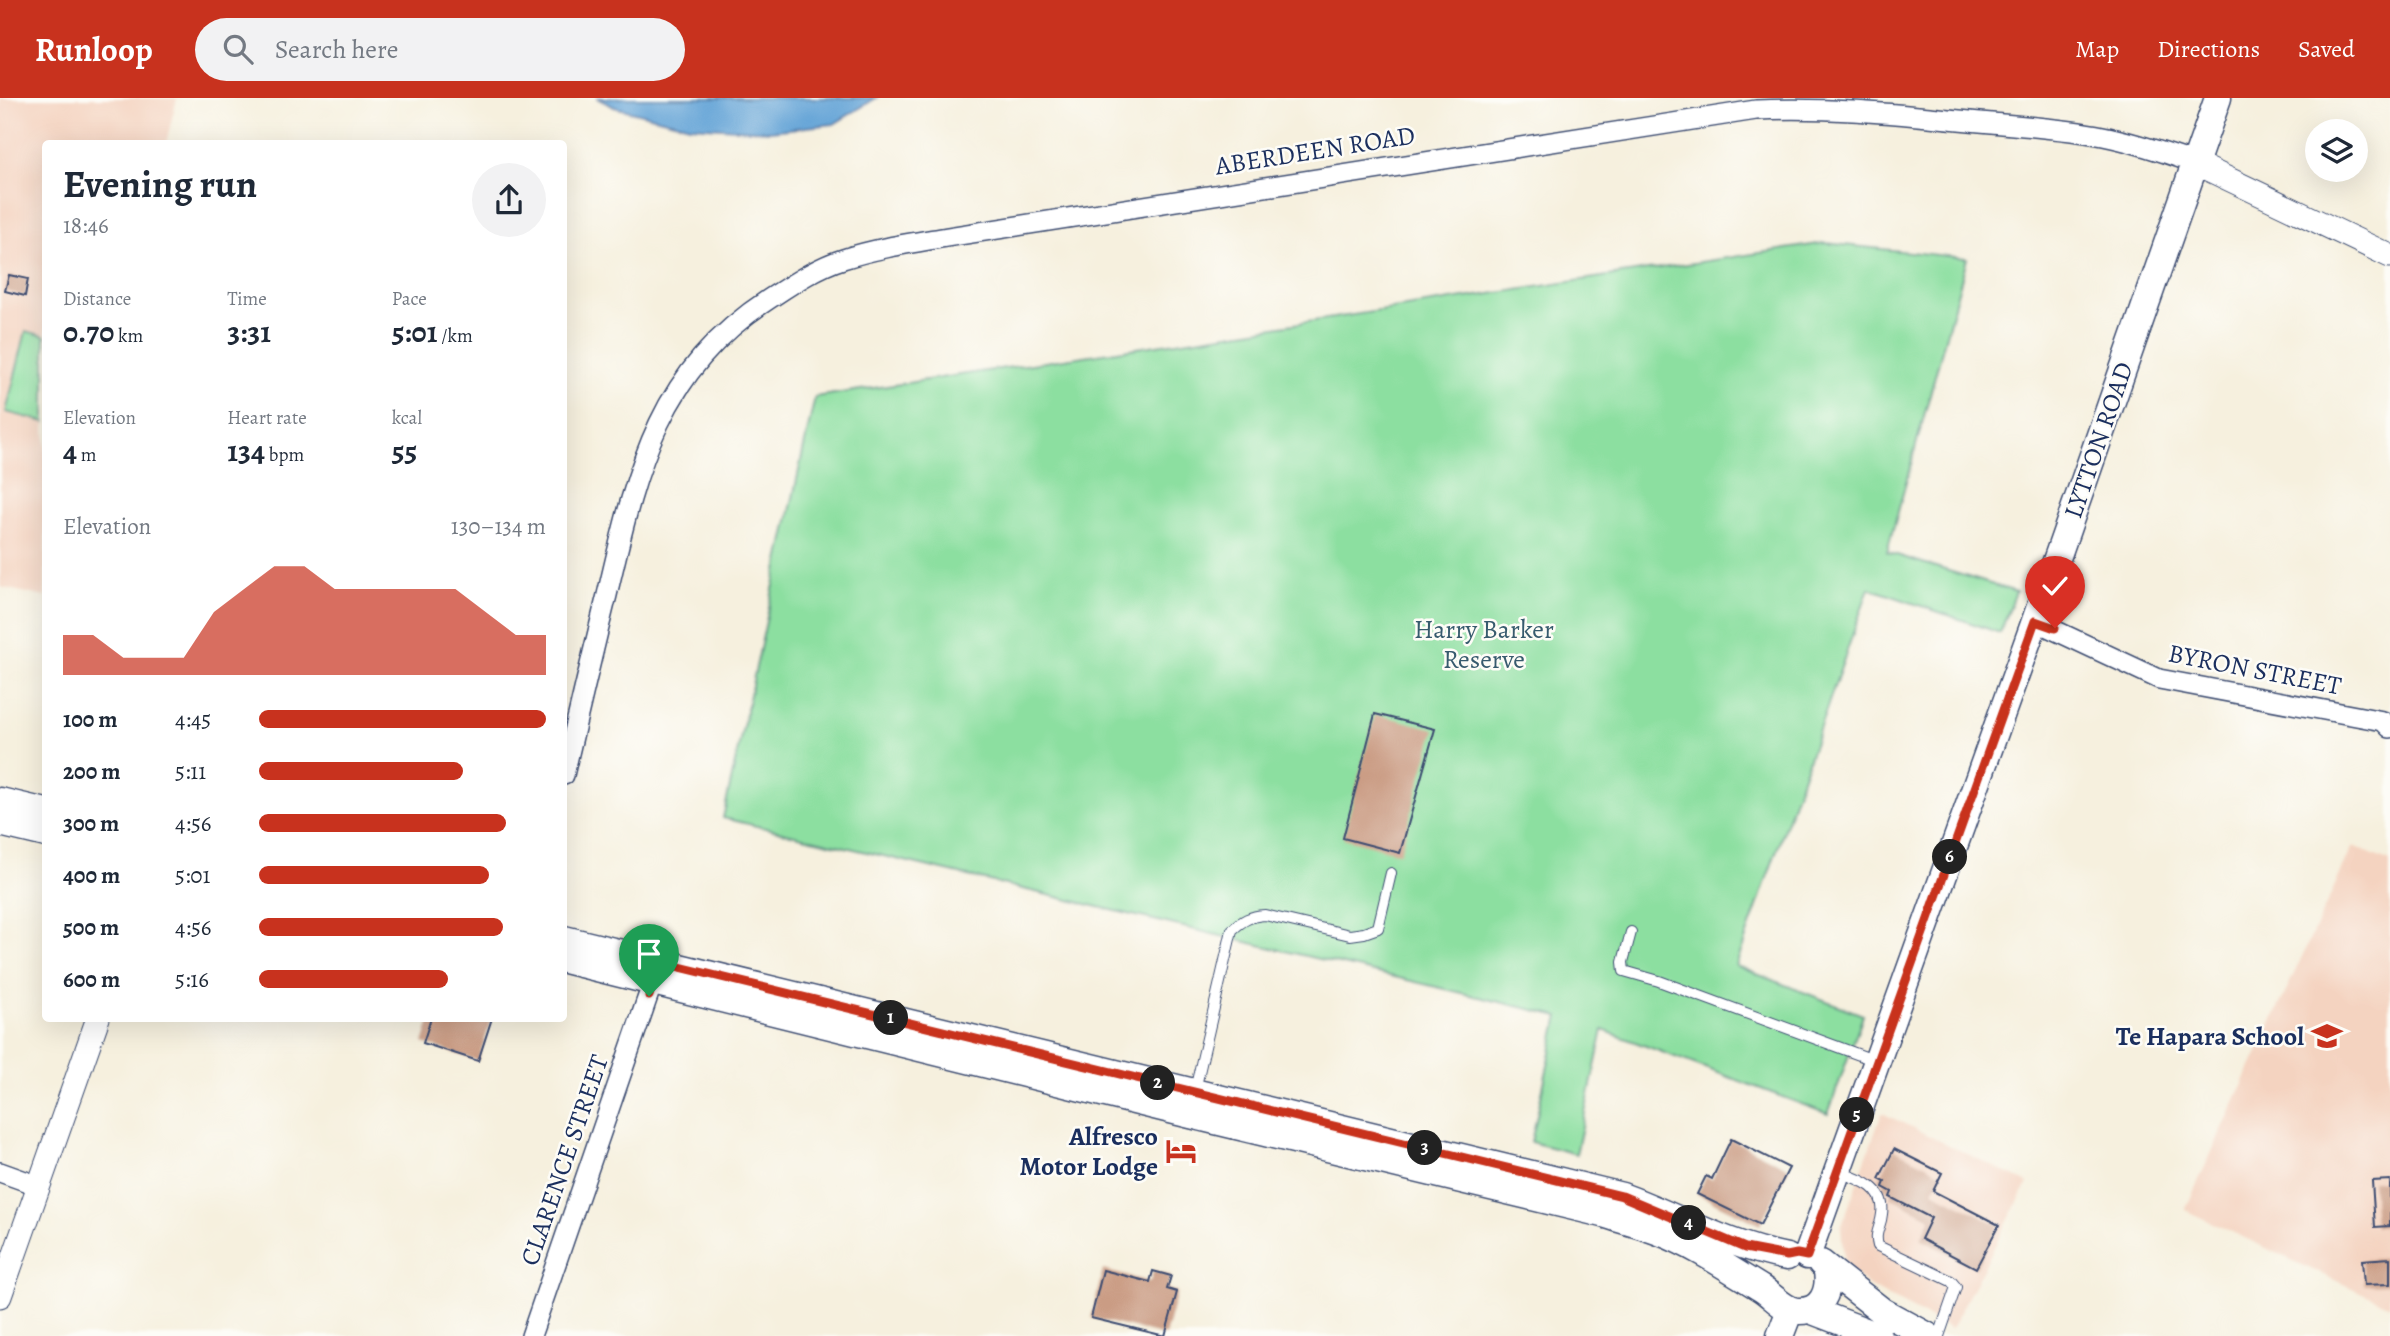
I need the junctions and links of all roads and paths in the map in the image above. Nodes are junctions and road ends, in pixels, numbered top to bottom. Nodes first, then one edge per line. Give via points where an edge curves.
1 (2218, 98) edge
2 (2195, 163) junction
3 (2390, 256) edge
4 (2035, 621) junction
5 (2390, 728) edge
6 (567, 763) edge
7 (0, 801) edge
8 (42, 811) edge
9 (0, 823) edge
10 (42, 833) edge
11 (1391, 873) dead end
12 (1631, 932) dead end
13 (567, 940) edge
14 (567, 960) edge
15 (657, 972) junction
16 (97, 1022) edge
17 (1876, 1061) junction
18 (1192, 1103) junction
19 (1837, 1171) junction
20 (0, 1172) edge
21 (39, 1186) junction
22 (1807, 1261) junction
23 (0, 1296) edge
24 (1791, 1305) junction
25 (531, 1336) edge
26 (1780, 1336) edge
27 (1878, 1336) edge
28 (1928, 1336) edge
29 (1939, 1336) edge

1 - 2 main road, LYTTON ROAD
2 - 3 street, ABERDEEN ROAD
2 - 4 main road, LYTTON ROAD
2 - 6 street, ABERDEEN ROAD via 2127,141 2056,130 1863,110 1756,110 947,237 841,260 790,285 743,316 710,348 666,409 650,440 624,526
4 - 5 street, BYRON STREET via 2159,679 2382,722
4 - 17 main road, LYTTON ROAD
7 - 8 main road
9 - 10 main road
11 - 18 lane via 1378,928 1350,935 1253,915 1232,930
12 - 17 lane via 1624,971
13 - 15 main road
14 - 15 main road
15 - 18 main road
15 - 25 street, CLARENCE STREET
16 - 21 street
17 - 19 main road, LYTTON ROAD
18 - 22 main road via 1622,1196 1745,1248
18 - 24 main road via 1661,1233
19 - 22 main road, LYTTON ROAD
19 - 29 lane via 1868,1182 1880,1198 1878,1246 1956,1287
20 - 21 street
21 - 23 street
22 - 24 main road via 1778,1262 1774,1274
22 - 24 main road via 1827,1294 1820,1304
22 - 28 main road
24 - 26 main road
24 - 27 main road

